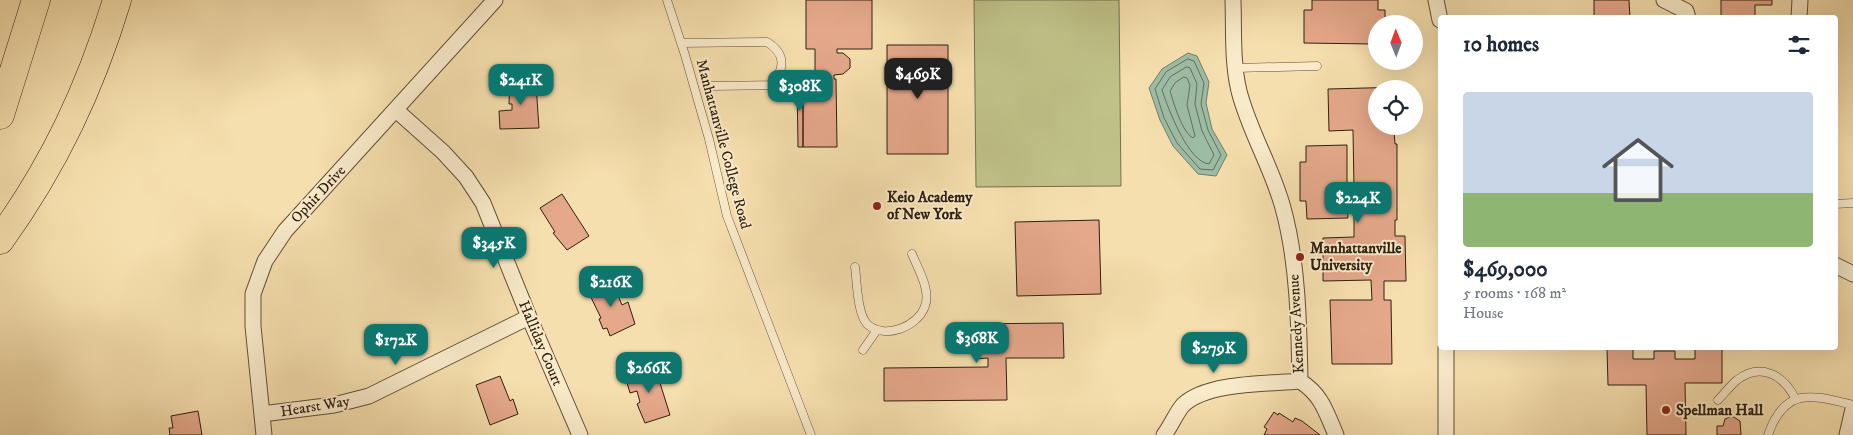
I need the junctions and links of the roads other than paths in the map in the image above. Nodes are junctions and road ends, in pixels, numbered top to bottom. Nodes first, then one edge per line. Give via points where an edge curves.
1 (36, 0) edge
2 (118, 0) edge
3 (494, 0) edge
4 (667, 0) edge
5 (1233, 0) edge
6 (1436, 0) edge
7 (1664, 0) edge
8 (1800, 0) edge
9 (1439, 15) edge
10 (1690, 15) edge
11 (1799, 15) edge
12 (682, 43) junction
13 (1317, 66) dead end
14 (1236, 68) junction
15 (711, 86) dead end
16 (396, 110) junction
17 (0, 115) edge
18 (1853, 203) edge
19 (1838, 204) edge
20 (6, 232) edge
21 (912, 254) dead end
22 (1838, 266) edge
23 (855, 267) dead end
24 (1853, 274) edge
25 (529, 317) junction
26 (877, 330) junction
27 (863, 350) dead end
28 (1446, 350) edge
29 (1300, 381) junction
30 (1795, 398) junction
31 (1718, 400) dead end
32 (1853, 407) edge
33 (262, 414) junction
34 (264, 435) edge
35 (580, 435) edge
36 (811, 435) edge
37 (1164, 435) edge
38 (1336, 435) edge
39 (1446, 435) edge
40 (1768, 435) edge
41 (1847, 435) edge

1 - 17 highway
2 - 20 highway via 93,74 71,124
3 - 16 street, Ophir Drive
4 - 12 lane, Manhattanville College Road
5 - 14 street, Kennedy Avenue
6 - 9 street
7 - 10 street
8 - 11 street
12 - 15 lane via 767,42 782,58 780,74 772,85
12 - 36 lane, Manhattanville College Road via 727,216
13 - 14 lane
14 - 29 street, Kennedy Avenue via 1246,112 1284,210 1293,264
16 - 25 street, Halliday Court via 443,152 484,203
16 - 33 street, Ophir Drive via 285,231 265,261 254,294 253,326
18 - 19 lane
21 - 26 lane via 926,293 925,306 911,323 888,332
22 - 24 street
23 - 26 lane via 861,310 866,323
25 - 33 street, Hearst Way via 369,396 334,405
25 - 35 street, Halliday Court
26 - 27 lane
28 - 39 street
29 - 37 street, Kennedy Avenue via 1213,389 1196,395 1182,406
29 - 38 street via 1319,398
30 - 31 lane via 1781,379 1763,371 1738,380
30 - 32 lane via 1824,398
30 - 40 lane via 1775,418
32 - 41 street
33 - 34 street, Ophir Drive

